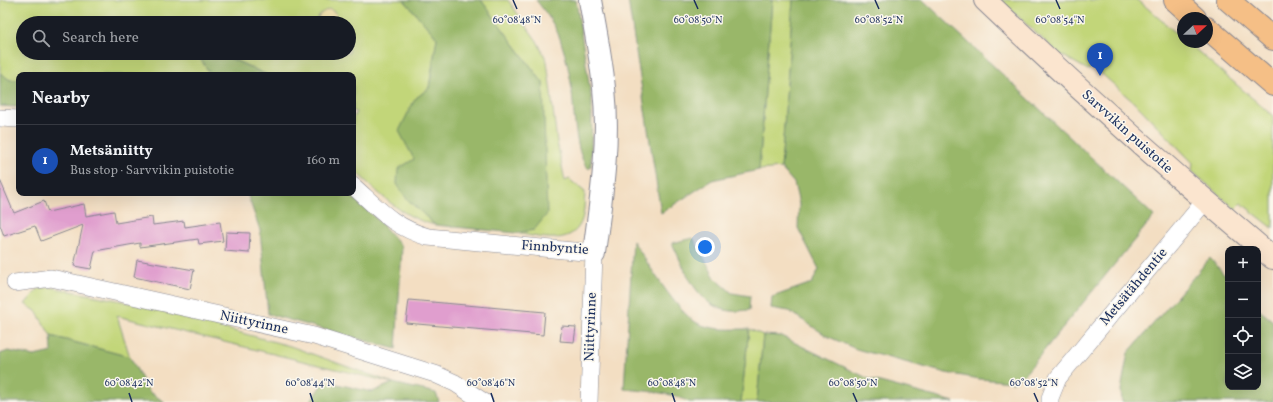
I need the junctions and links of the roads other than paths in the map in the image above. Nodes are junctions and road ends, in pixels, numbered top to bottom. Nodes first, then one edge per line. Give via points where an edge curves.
1 (590, 0) edge
2 (985, 0) edge
3 (1175, 0) edge
4 (1228, 0) edge
5 (1188, 12) edge
6 (1213, 33) edge
7 (1273, 39) edge
8 (1273, 85) edge
9 (0, 118) edge
10 (16, 119) edge
11 (356, 189) edge
12 (1205, 201) junction
13 (594, 253) junction
14 (1273, 258) edge
15 (15, 282) dead end
16 (484, 402) edge
17 (589, 402) edge
18 (1050, 402) edge

1 - 13 street, Finnbyntie via 606,116 603,187
2 - 12 main road, Sarvvikin puistotie via 1057,69
3 - 5 highway
4 - 7 highway
6 - 8 highway
9 - 10 street
11 - 13 street, Finnbyntie via 393,222 408,231 428,237
12 - 14 main road, Sarvvikin puistotie
12 - 18 street, Metsätähdentie via 1058,378
13 - 17 street, Niittyrinne
15 - 16 street, Niittyrinne via 51,278 314,336 435,374 455,383

